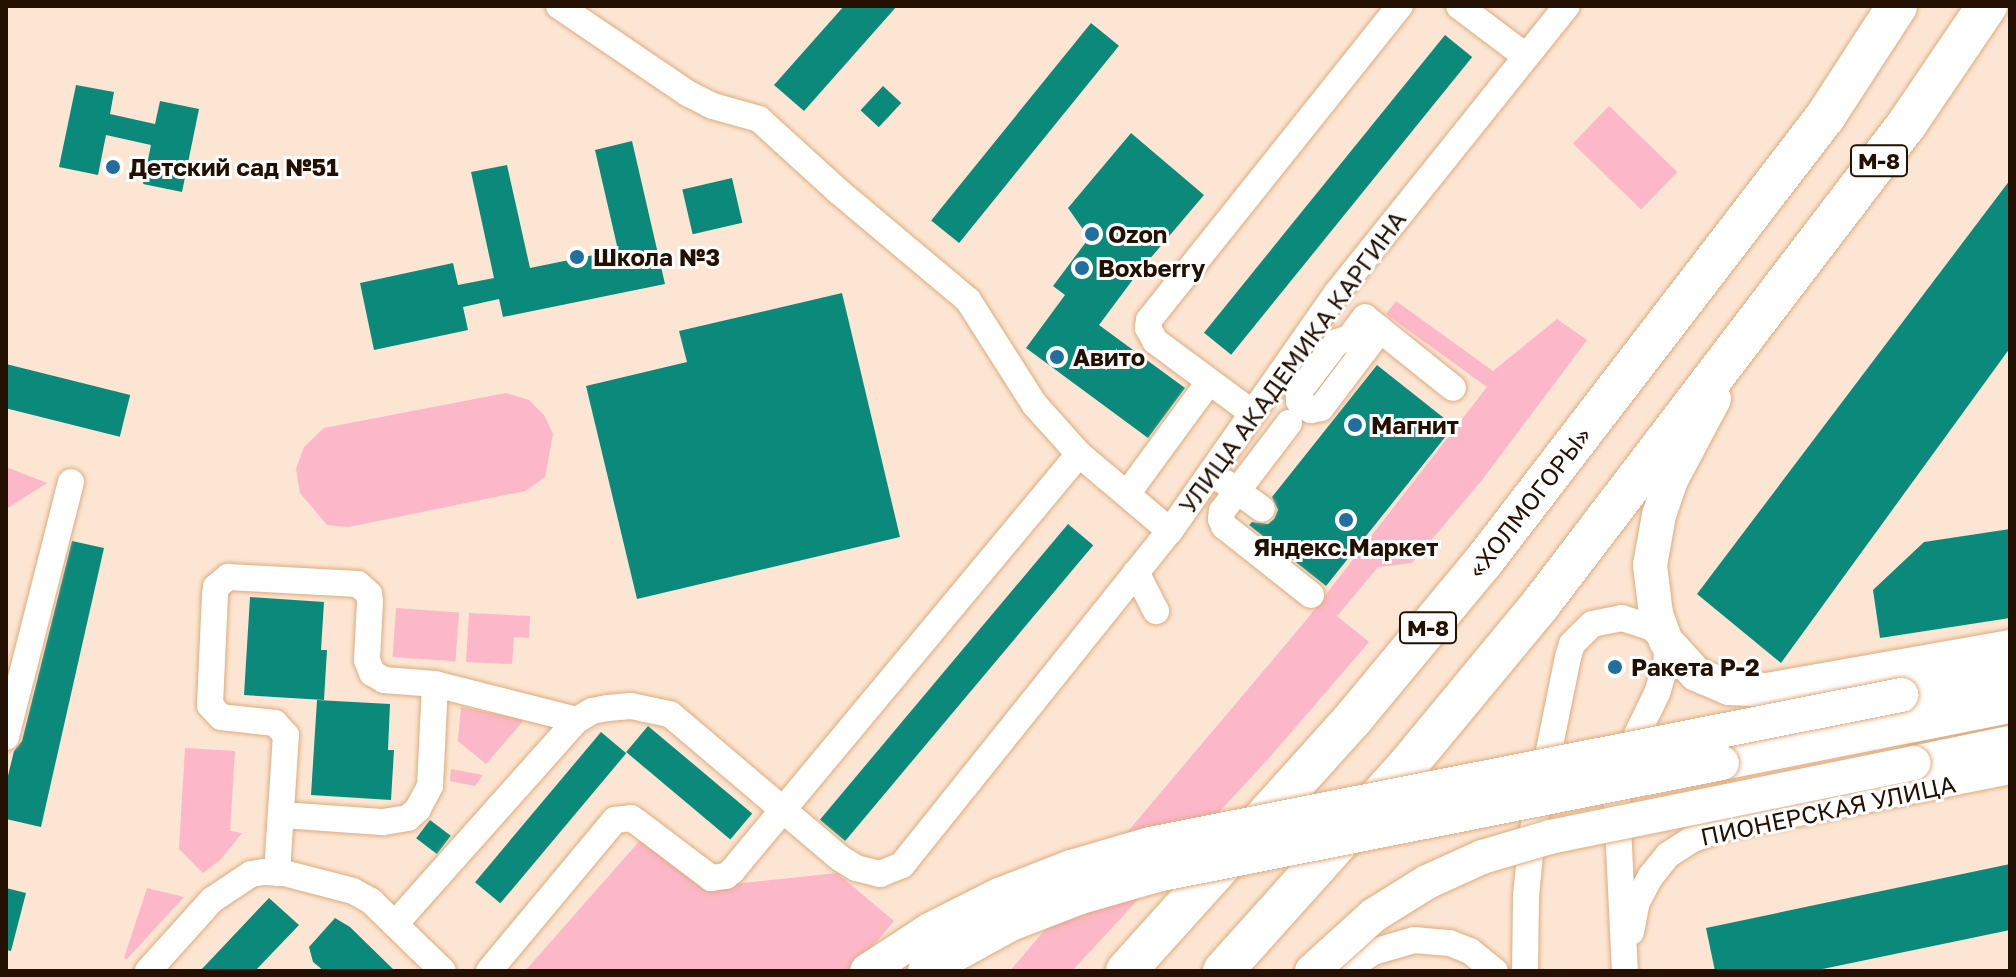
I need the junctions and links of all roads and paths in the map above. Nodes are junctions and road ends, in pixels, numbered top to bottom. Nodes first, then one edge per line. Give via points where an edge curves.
1 (559, 6) edge
2 (1400, 6) edge
3 (1459, 6) edge
4 (1567, 6) edge
5 (1987, 6) edge
6 (1896, 7) edge
7 (1524, 55) junction
8 (1336, 294) junction
9 (1763, 310) junction
10 (1209, 382) junction
11 (1453, 388) dead end
12 (1251, 412) junction
13 (1289, 423) dead end
14 (1079, 454) junction
15 (1210, 472) junction
16 (71, 482) dead end
17 (1237, 491) junction
18 (1127, 494) junction
19 (1262, 509) dead end
20 (1170, 531) junction
21 (1136, 572) junction
22 (1311, 595) dead end
23 (1156, 611) dead end
24 (1666, 641) junction
25 (2010, 647) edge
26 (2010, 674) edge
27 (435, 684) junction
28 (2010, 706) edge
29 (1904, 711) junction
30 (577, 720) junction
31 (6, 737) edge
32 (2010, 743) edge
33 (2010, 771) edge
34 (784, 811) junction
35 (281, 815) junction
36 (277, 873) junction
37 (395, 924) junction
38 (1625, 965) edge
39 (148, 971) edge
40 (443, 971) edge
41 (489, 971) edge
42 (867, 971) edge
43 (925, 971) edge
44 (1126, 971) edge
45 (1223, 971) edge
46 (1312, 971) edge
47 (1344, 971) edge
48 (1495, 971) edge
49 (1525, 971) edge

1 - 14 street, УЛИЦА АКАДЕМИКА КАРГИНА via 687,93 759,119 968,300 1035,405
2 - 10 street via 1149,320 1155,341
3 - 7 street
4 - 7 street, УЛИЦА АКАДЕМИКА КАРГИНА
5 - 9 highway, М-8 via 1907,124
6 - 44 highway, «ХОЛМОГОРЫ» / М-8 via 1825,117 1484,561 1352,720
7 - 8 street, УЛИЦА АКАДЕМИКА КАРГИНА
8 - 11 street
8 - 12 street, УЛИЦА АКАДЕМИКА КАРГИНА
9 - 24 main road via 1692,439 1659,515 1651,587
9 - 45 highway, М-8 via 1540,605 1406,767
10 - 12 street
10 - 18 street
12 - 15 street, УЛИЦА АКАДЕМИКА КАРГИНА
13 - 17 street
14 - 18 street, УЛИЦА АКАДЕМИКА КАРГИНА
14 - 34 street
15 - 17 street
15 - 20 street, УЛИЦА АКАДЕМИКА КАРГИНА
16 - 31 street
17 - 19 street
17 - 22 street via 1222,511 1224,526
18 - 20 street, УЛИЦА АКАДЕМИКА КАРГИНА
20 - 21 street
21 - 23 street
21 - 34 street via 902,865 880,874 856,868
24 - 25 main road via 1696,674 1745,690
24 - 38 street via 1663,676 1634,736 1617,804
24 - 49 street via 1652,628 1622,618 1592,624 1572,644 1532,834
26 - 29 main road
27 - 30 street
27 - 35 street via 430,786 408,818 382,822
27 - 35 street via 384,680 372,673 367,660 369,594 358,584 235,575 221,581 215,595 210,705 221,717 268,721 282,728 287,743
28 - 29 main road
29 - 42 main road, bridge via 1150,844 999,895 930,930
29 - 43 main road, bridge via 1157,875 1011,924
30 - 34 street via 592,711 631,706 670,714
30 - 37 street
32 - 46 main road, ПИОНЕРСКАЯ УЛИЦА, bridge via 1564,834 1482,857 1374,915
33 - 38 street, ПИОНЕРСКАЯ УЛИЦА via 1723,828 1693,839 1668,855 1651,876 1637,902
34 - 41 street via 732,871 719,878 705,874 631,818 615,820
35 - 36 street
36 - 37 street via 353,891
36 - 39 street via 251,874 212,900
37 - 40 street
47 - 48 street via 1373,952 1414,940 1450,943

